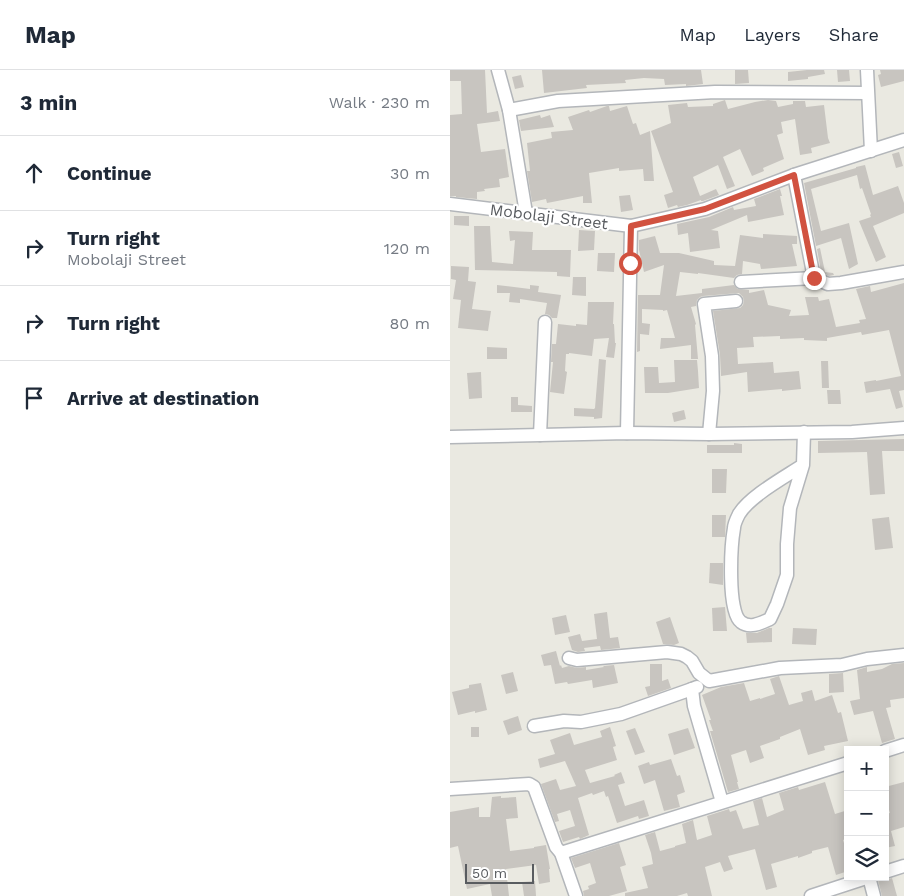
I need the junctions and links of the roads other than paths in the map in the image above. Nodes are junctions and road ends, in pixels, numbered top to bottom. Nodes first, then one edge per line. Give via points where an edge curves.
1 (498, 70) edge
2 (867, 70) edge
3 (868, 93) junction
4 (509, 110) junction
5 (904, 140) edge
6 (871, 151) junction
7 (794, 175) junction
8 (450, 204) edge
9 (526, 213) junction
10 (631, 226) junction
11 (904, 272) edge
12 (814, 278) junction
13 (741, 282) dead end
14 (736, 301) dead end
15 (546, 322) dead end
16 (904, 428) edge
17 (804, 432) junction
18 (627, 433) junction
19 (709, 434) junction
20 (540, 435) junction
21 (450, 437) edge
22 (803, 465) junction
23 (904, 655) edge
24 (569, 658) dead end
25 (708, 681) junction
26 (692, 689) junction
27 (534, 726) dead end
28 (904, 745) edge
29 (889, 750) edge
30 (844, 763) edge
31 (450, 789) edge
32 (722, 802) junction
33 (560, 853) junction
34 (904, 866) edge
35 (889, 871) edge
36 (857, 881) edge
37 (870, 881) edge
38 (574, 896) edge
39 (811, 896) edge
40 (874, 896) edge

1 - 4 street
2 - 3 street
3 - 4 street via 715,92 558,101
3 - 6 street
4 - 9 street
5 - 6 street, Mobolaji Street
6 - 7 street, Mobolaji Street
7 - 10 street, Mobolaji Street via 705,209
7 - 12 street
8 - 9 street, Mobolaji Street
9 - 10 street, Mobolaji Street
10 - 18 street
11 - 12 street via 841,284 828,284
12 - 13 street
14 - 19 street via 704,304 712,356
15 - 20 street
16 - 17 street
17 - 19 street
17 - 22 street
18 - 19 street
18 - 20 street
20 - 21 street
22 - 22 street via 790,508 787,575 777,604 770,619 751,626 745,624 736,615 732,597 731,555 739,513 764,490
23 - 25 street via 842,665 780,668
24 - 25 street via 681,654 692,661
25 - 26 street
26 - 27 street via 621,714
26 - 32 street
28 - 29 street
30 - 32 street
31 - 33 street via 529,784 534,787
32 - 33 street
33 - 38 street
34 - 35 street
36 - 39 street
37 - 40 street

